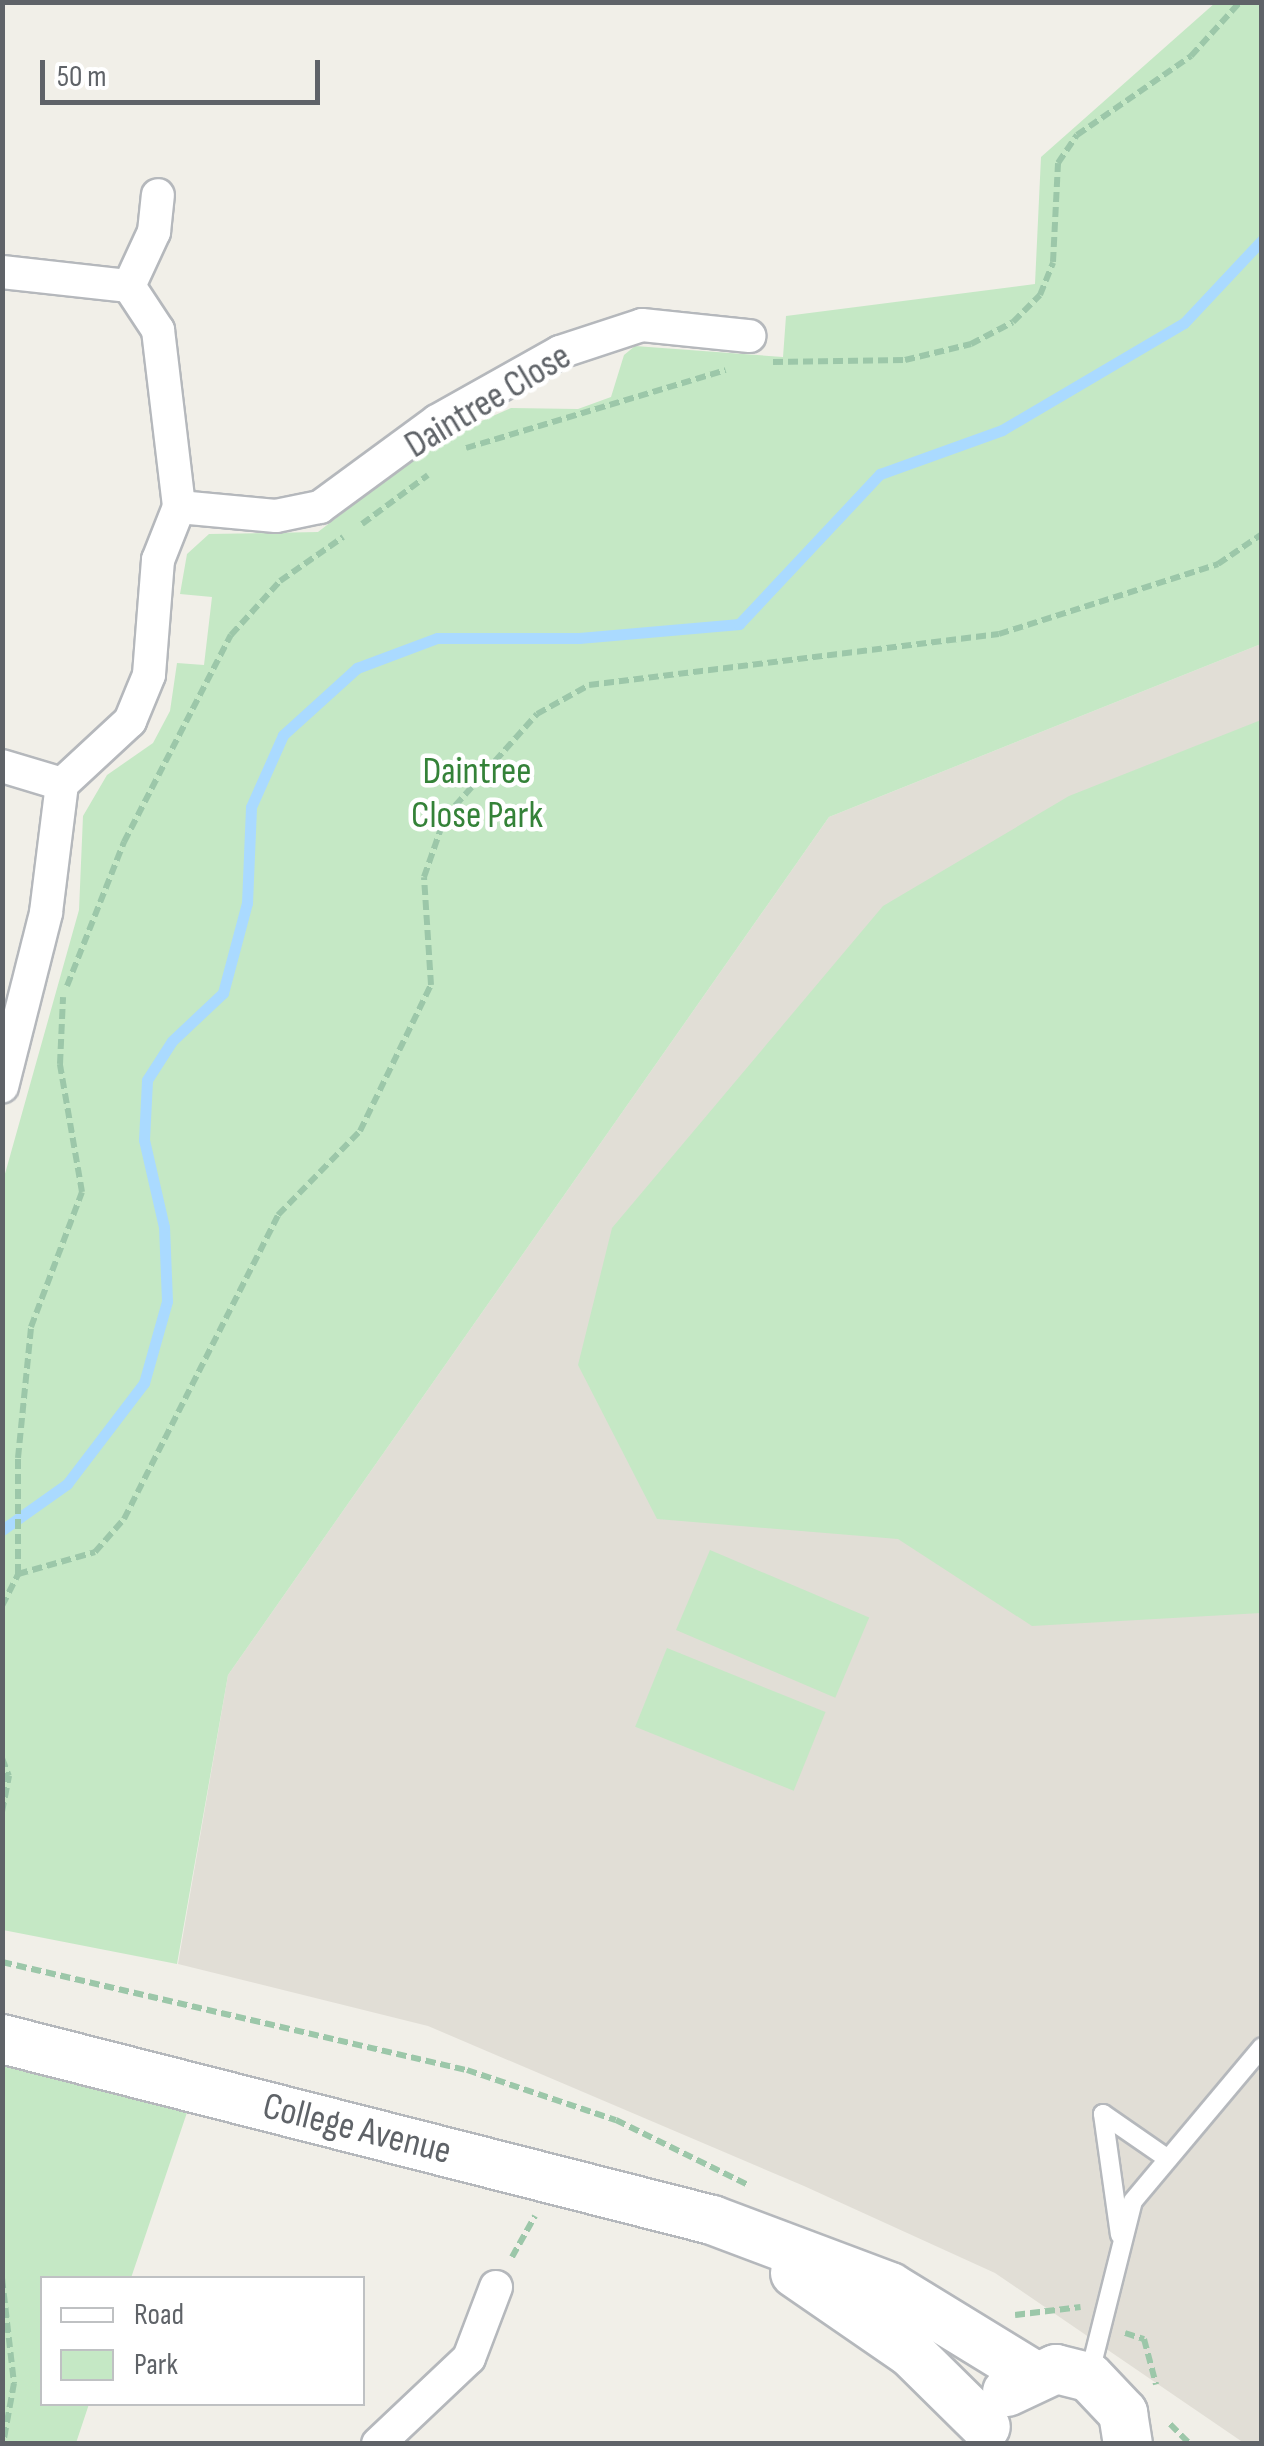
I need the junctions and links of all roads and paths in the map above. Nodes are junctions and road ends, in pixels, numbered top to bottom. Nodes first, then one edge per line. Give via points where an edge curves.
1 (1240, 2) edge
2 (158, 194) dead end
3 (2, 272) edge
4 (130, 286) junction
5 (749, 355) junction
6 (455, 452) dead end
7 (443, 463) dead end
8 (180, 507) junction
9 (1262, 534) edge
10 (2, 766) edge
11 (62, 784) junction
12 (2, 1087) edge
13 (18, 1574) junction
14 (2, 1606) edge
15 (2, 1758) edge
16 (6, 1777) edge
17 (2, 1812) edge
18 (2, 2039) edge
19 (1262, 2047) edge
20 (1168, 2160) junction
21 (712, 2220) junction
22 (1122, 2255) junction
23 (2, 2278) edge
24 (496, 2287) dead end
25 (1032, 2374) junction
26 (1089, 2377) junction
27 (986, 2435) edge
28 (1133, 2440) edge
29 (3, 2444) edge
30 (378, 2444) edge

1 - 5 path via 1191,56 1077,135 1058,162 1053,262 1040,296 1013,322 972,344 905,360
2 - 4 street via 154,232
3 - 4 street
4 - 8 street via 158,330
5 - 6 path via 603,410 513,428
5 - 8 street, Daintree Close via 642,325 560,352 437,421 320,506 276,516
7 - 13 path via 280,581 231,635 124,842 63,994 60,1064 82,1192 30,1328 18,1458
8 - 11 street via 158,560 148,675 130,722
9 - 13 path via 1218,564 999,634 590,685 537,714 445,817 424,877 431,985 360,1130 278,1215 124,1519 95,1552
10 - 11 street
11 - 12 street via 46,913
13 - 14 path
15 - 16 path
16 - 17 path
18 - 21 street, College Avenue
19 - 20 lane
20 - 22 lane via 1133,2201
20 - 22 lane via 1103,2114
21 - 25 street, College Avenue via 890,2287
21 - 27 street, College Avenue via 911,2353
22 - 26 lane
23 - 29 path via 14,2384
24 - 30 street via 469,2358
25 - 26 street via 1056,2369
25 - 27 street, College Avenue via 1002,2396
26 - 28 street via 1109,2392

